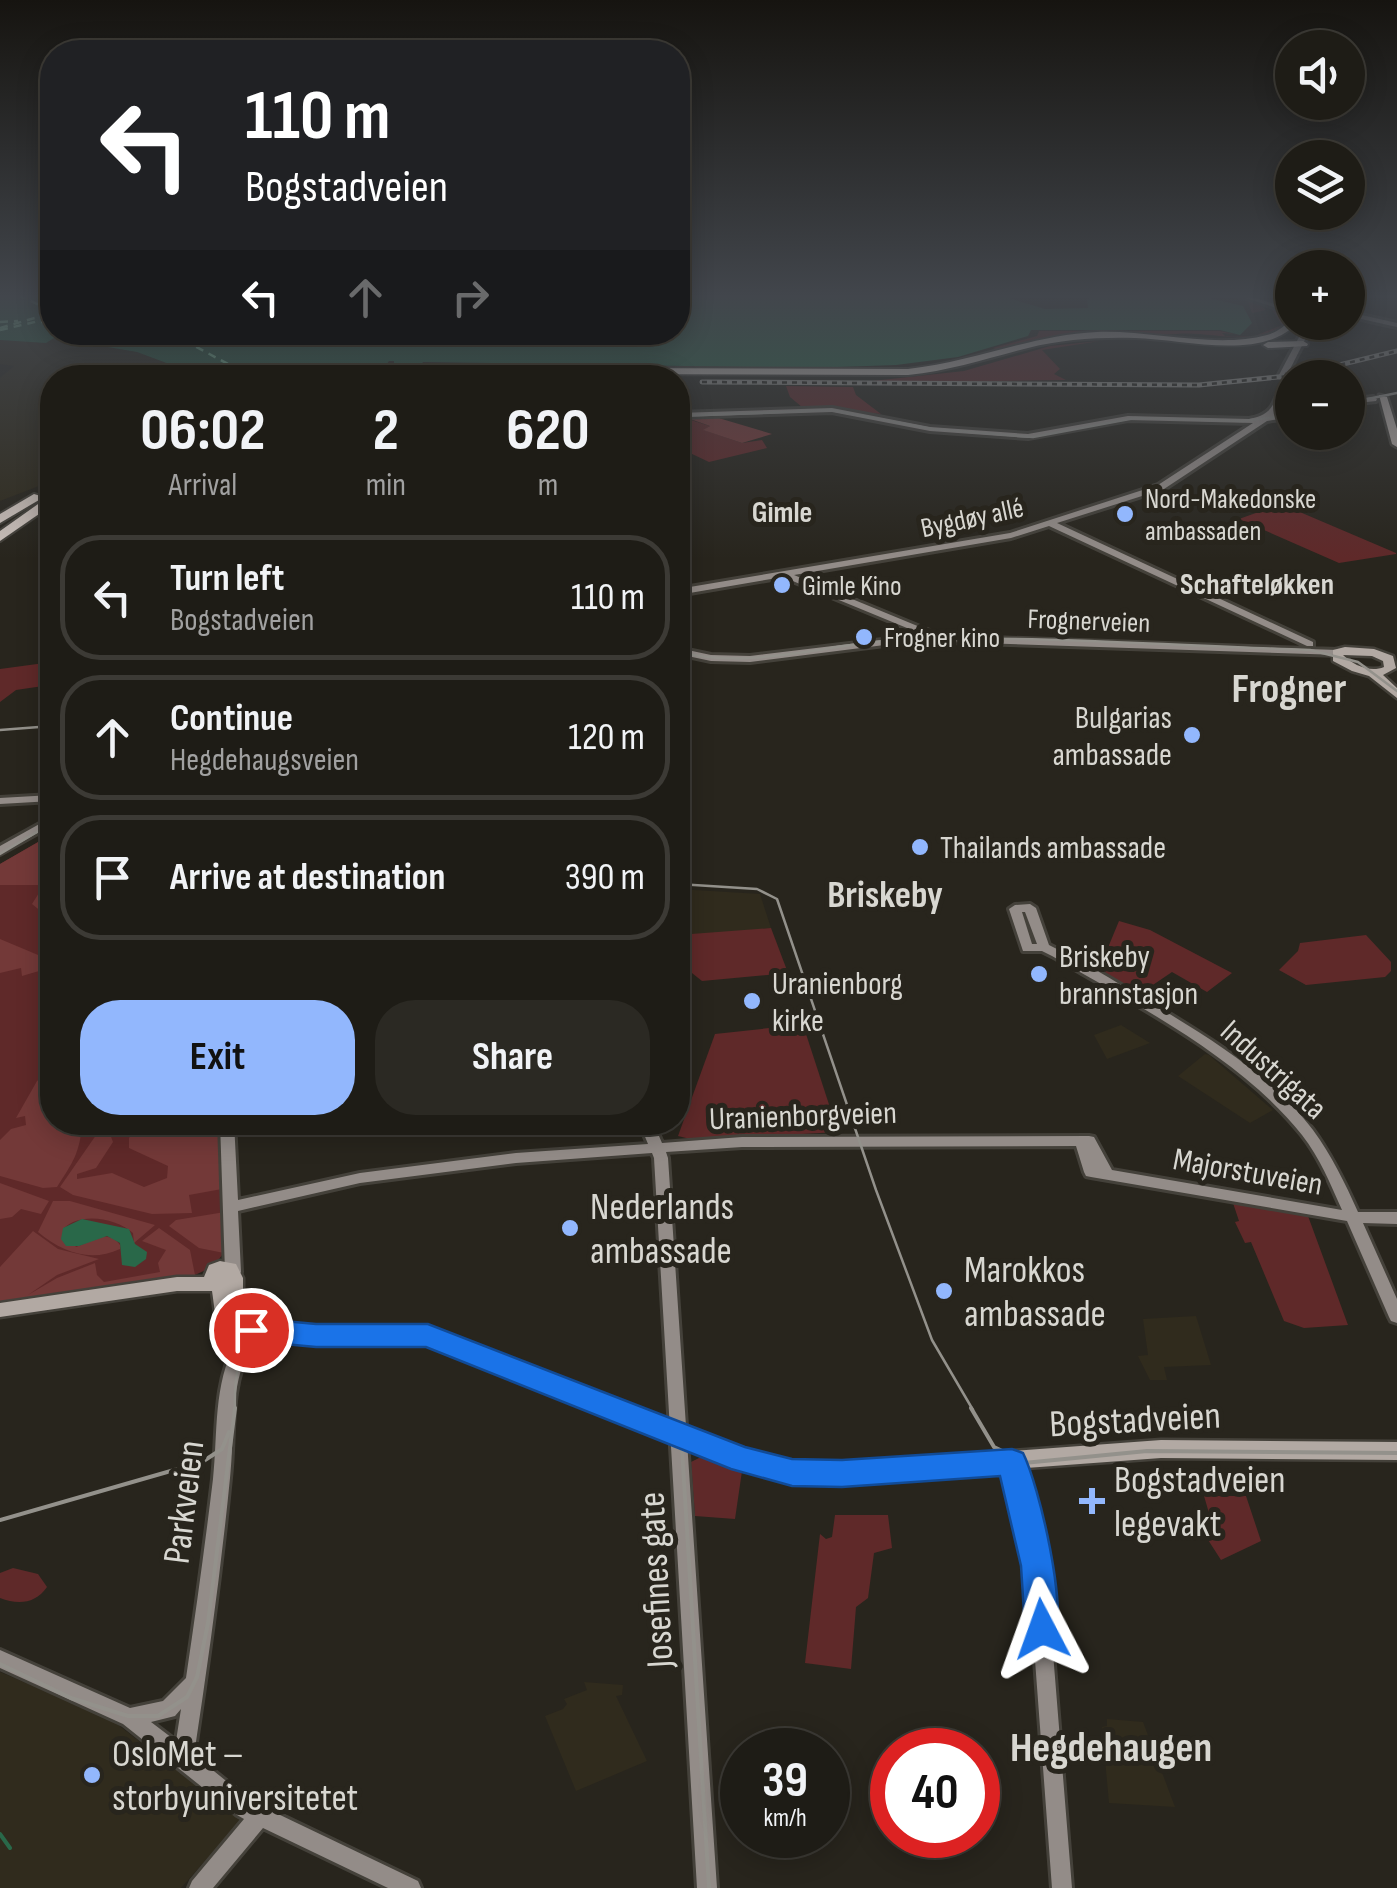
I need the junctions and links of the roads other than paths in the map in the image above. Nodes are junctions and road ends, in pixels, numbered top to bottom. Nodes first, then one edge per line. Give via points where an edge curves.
1 (1397, 393) edge
2 (1378, 399) junction
3 (1365, 400) edge
4 (1275, 412) joint
5 (690, 415) edge
6 (1234, 421) junction
7 (1258, 423) junction
8 (1397, 444) edge
9 (40, 496) edge
10 (40, 499) edge
11 (40, 501) edge
12 (40, 503) edge
13 (0, 507) edge
14 (0, 519) edge
15 (1050, 523) junction
16 (0, 526) edge
17 (0, 537) edge
18 (784, 574) junction
19 (690, 590) edge
20 (936, 638) junction
21 (1312, 647) junction
22 (690, 654) edge
23 (1337, 655) junction
24 (1388, 667) edge
25 (1397, 694) edge
26 (40, 799) edge
27 (0, 801) edge
28 (40, 827) edge
29 (40, 836) edge
30 (0, 851) edge
31 (0, 859) edge
32 (1044, 947) junction
33 (227, 1135) edge
34 (653, 1135) edge
35 (660, 1149) junction
36 (1098, 1172) joint
37 (230, 1207) junction
38 (1353, 1217) junction
39 (1397, 1218) edge
40 (223, 1277) junction
41 (0, 1310) edge
42 (1397, 1317) edge
43 (236, 1337) junction
44 (679, 1434) junction
45 (1397, 1451) edge
46 (1012, 1462) junction
47 (0, 1658) edge
48 (195, 1682) junction
49 (130, 1716) junction
50 (183, 1759) junction
51 (259, 1817) junction
52 (199, 1888) edge
53 (412, 1888) edge
54 (708, 1888) edge
55 (1062, 1888) edge

1 - 2 main road
2 - 3 street
2 - 8 main road
4 - 6 street
4 - 7 street, Bygdøy allé
5 - 6 street via 850,412 930,429 1028,436 1137,418
6 - 7 street
7 - 15 street, Bygdøy allé via 1164,486
9 - 13 highway
10 - 14 highway
11 - 16 highway
12 - 17 highway
15 - 18 street, Bygdøy allé
15 - 21 street
18 - 19 street, Bygdøy allé
18 - 20 street
20 - 21 street, Frognerveien
20 - 22 street, Frognerveien via 750,659
21 - 23 street, Frognerveien
23 - 24 main road
23 - 24 main road
24 - 25 main road
26 - 27 street
28 - 30 street
29 - 31 street
32 - 32 street via 1030,908 1015,908 1027,948
32 - 38 street, Industrigata via 1196,1036 1272,1098 1317,1144
33 - 37 street, Parkveien
34 - 35 street
35 - 36 street, Uranienborgveien via 844,1139 1082,1141
35 - 37 street, Uranienborgveien via 378,1176
35 - 44 street, Josefines gate
36 - 38 street, Majorstuveien
37 - 40 street, Parkveien via 232,1248
38 - 39 street, Majorstuveien
38 - 42 street, Industrigata
40 - 41 main road
40 - 43 main road, Parkveien via 225,1330
43 - 44 main road, Bogstadveien via 428,1336
43 - 48 street, Parkveien
44 - 46 main road, Bogstadveien via 762,1466 816,1474
44 - 54 street, Josefines gate
45 - 46 main road, Bogstadveien via 1162,1449
46 - 55 street via 1037,1566
47 - 49 street
48 - 49 street via 168,1709
48 - 50 street, Parkveien
49 - 50 street
50 - 51 street
51 - 52 street
51 - 53 street

